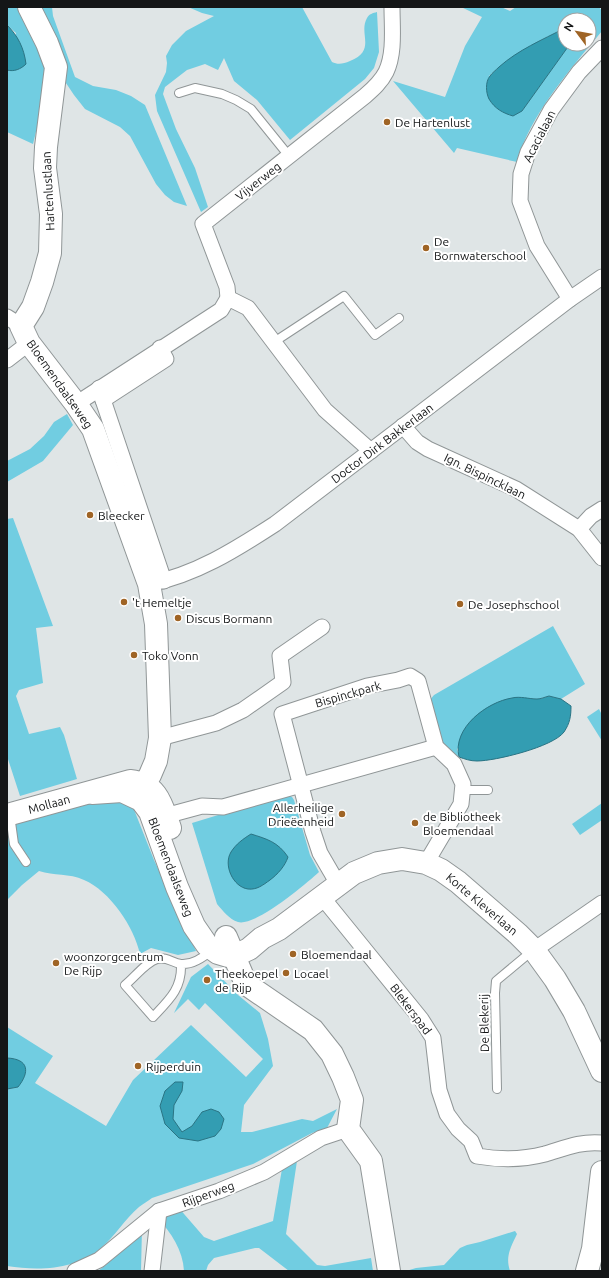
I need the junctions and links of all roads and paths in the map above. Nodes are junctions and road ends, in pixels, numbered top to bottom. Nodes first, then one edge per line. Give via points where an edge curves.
1 (29, 7) edge
2 (392, 7) edge
3 (602, 48) edge
4 (180, 93) dead end
5 (289, 156) junction
6 (602, 277) edge
7 (228, 298) junction
8 (570, 299) junction
9 (399, 318) dead end
10 (19, 329) edge
11 (274, 342) junction
12 (7, 360) edge
13 (101, 394) junction
14 (76, 404) junction
15 (403, 426) junction
16 (370, 451) junction
17 (602, 509) edge
18 (579, 529) junction
19 (602, 558) edge
20 (156, 583) junction
21 (322, 627) dead end
22 (160, 738) junction
23 (436, 746) junction
24 (302, 785) junction
25 (462, 790) junction
26 (488, 790) dead end
27 (141, 791) junction
28 (8, 815) edge
29 (165, 816) junction
30 (26, 862) dead end
31 (426, 863) junction
32 (330, 891) junction
33 (602, 903) edge
34 (225, 947) junction
35 (534, 950) junction
36 (181, 964) junction
37 (602, 1071) edge
38 (497, 1089) dead end
39 (348, 1129) junction
40 (602, 1143) edge
41 (602, 1172) edge
42 (159, 1211) junction
43 (76, 1271) edge
44 (152, 1271) edge
45 (389, 1271) edge
46 (587, 1271) edge

1 - 10 street, Hartenlustlaan via 56,67 45,168 50,214 50,253 33,307
2 - 5 street, Vijverweg via 393,39 390,59 380,82
3 - 8 street, Acacialaan via 579,72 551,110 528,152 521,174 520,201 537,246
4 - 5 lane via 195,88 236,100 251,109
5 - 7 street, Vijverweg via 203,224 227,287
6 - 8 street, Doctor Dirk Bakkerlaan
7 - 11 street via 248,308
7 - 13 street via 217,313 160,348 166,359
8 - 15 street, Doctor Dirk Bakkerlaan
9 - 11 lane via 374,335 344,296
10 - 12 street
10 - 14 street, Bloemendaalseweg
11 - 16 street via 325,410
13 - 14 street
13 - 20 street, Bloemendaalseweg
14 - 20 street, Bloemendaalseweg via 93,429
15 - 16 street, Doctor Dirk Bakkerlaan
15 - 18 street, Ign. Bispincklaan via 417,442 428,449 516,489
16 - 20 street, Doctor Dirk Bakkerlaan via 275,524 237,549 197,569
17 - 18 street
18 - 19 street, Ign. Bispincklaan
20 - 22 street, Bloemendaalseweg
21 - 22 street via 280,656 283,682 216,724
22 - 27 street, Bloemendaalseweg via 156,761
23 - 24 street
23 - 24 street, Bispinckpark via 418,681 410,676 367,686 282,714
23 - 25 street, Bispinckpark via 454,764 463,784
24 - 29 street via 223,807 202,806
24 - 32 street, Bispinckpark
25 - 26 lane
25 - 31 street, Bispinckpark via 461,804
27 - 28 street, Mollaan via 138,782 130,781
27 - 29 street, Bloemendaalseweg via 157,796
27 - 34 street, Bloemendaalseweg via 141,800 150,812 194,926 202,939
28 - 30 lane via 14,844
29 - 34 street, Bloemendaalseweg via 179,857 207,921 219,934
31 - 32 street, Korte Kleverlaan via 402,859 378,863 354,873
31 - 35 street, Korte Kleverlaan via 458,882
32 - 34 street, Korte Kleverlaan via 279,929 262,938 241,940
32 - 40 street, Blekerspad via 433,1038 438,1090 447,1114 470,1141 477,1156 496,1159 522,1158 589,1142
33 - 35 street
34 - 36 lane via 195,962
34 - 39 street, Bloemendaalseweg via 246,984 312,1030 332,1054 352,1100
35 - 37 street, Korte Kleverlaan via 574,1011
35 - 38 lane, De Blekerij via 496,981
36 - 36 lane via 167,958 150,962 126,985 153,1017 172,996 178,984
39 - 42 street, Rijperweg via 321,1138 264,1172 219,1191
39 - 45 street via 371,1161
41 - 46 street via 593,1249
42 - 43 street, Rijperweg via 99,1260
42 - 44 street

